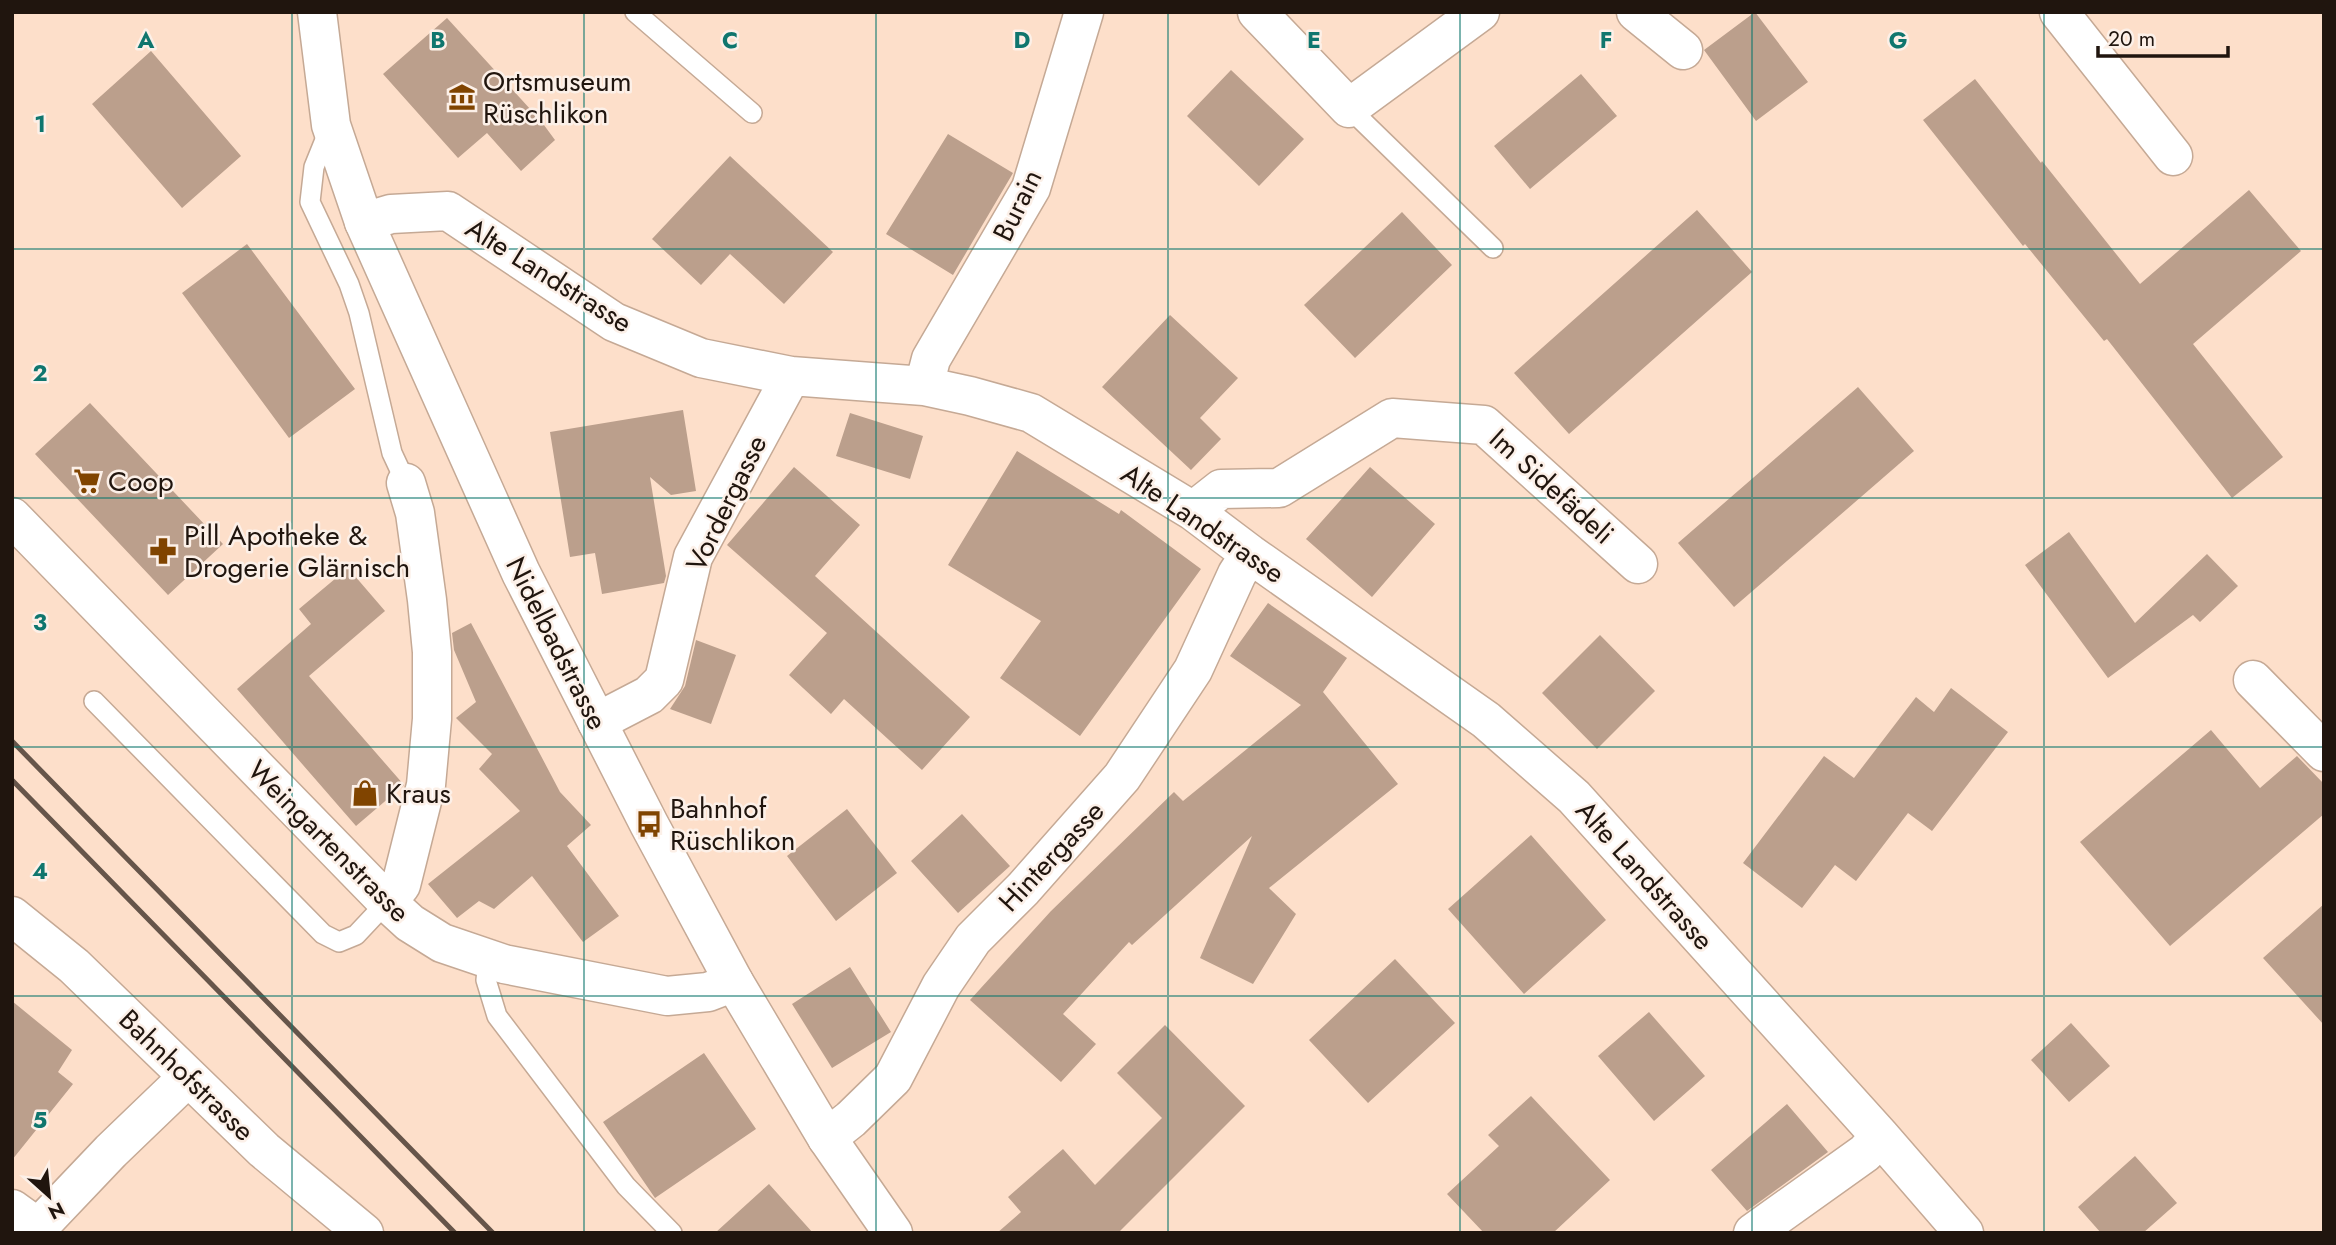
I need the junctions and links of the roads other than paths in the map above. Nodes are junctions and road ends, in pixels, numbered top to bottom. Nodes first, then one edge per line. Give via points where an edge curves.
1 (317, 12) edge
2 (635, 12) edge
3 (1084, 12) edge
4 (1257, 12) edge
5 (1480, 12) edge
6 (1636, 12) edge
7 (2059, 12) edge
8 (1683, 50) dead end
9 (1349, 108) junction
10 (752, 113) dead end
11 (331, 125) junction
12 (2174, 156) dead end
13 (364, 222) junction
14 (1493, 248) dead end
15 (792, 376) junction
16 (924, 386) junction
17 (406, 483) joint
18 (1193, 511) junction
19 (12, 517) edge
20 (1250, 554) junction
21 (1638, 564) dead end
22 (2253, 680) dead end
23 (94, 701) dead end
24 (597, 722) junction
25 (2324, 752) edge
26 (387, 902) junction
27 (12, 916) edge
28 (488, 960) junction
29 (734, 982) junction
30 (188, 1077) junction
31 (1880, 1136) junction
32 (827, 1138) junction
33 (27, 1223) edge
34 (364, 1233) edge
35 (672, 1233) edge
36 (893, 1233) edge
37 (1753, 1233) edge
38 (1964, 1233) edge

1 - 11 street, Nidelbadstrasse
2 - 10 lane
3 - 16 street, Burain via 1031,188 931,359
4 - 9 street
5 - 9 street
6 - 8 street
7 - 12 street
9 - 14 lane
11 - 13 street, Nidelbadstrasse
11 - 17 lane via 314,167 310,202 359,313 392,453
13 - 15 street, Alte Landstrasse via 391,214 448,211 614,321 701,358
13 - 24 street, Nidelbadstrasse via 521,573
15 - 16 street, Alte Landstrasse
15 - 24 street, Vordergasse via 693,557 664,680 649,695
16 - 18 street, Alte Landstrasse via 1031,413
17 - 26 street via 415,513 427,600 432,719 426,785 401,885
18 - 20 street, Alte Landstrasse
18 - 21 street, Im Sidefädeli via 1221,489 1279,488 1392,418 1484,425
19 - 26 street, Weingartenstrasse
20 - 31 street, Alte Landstrasse via 1486,720 1574,797
20 - 32 street, Hintergasse via 1193,670 1122,777 973,939 941,986 894,1077
22 - 25 street
23 - 26 lane via 323,934 339,942 356,935
24 - 29 street, Nidelbadstrasse
26 - 28 street, Weingartenstrasse via 442,943
27 - 30 street, Bahnhofstrasse via 74,966
28 - 29 street, Weingartenstrasse via 667,996 708,992
28 - 35 lane via 486,980 497,1016 626,1186
29 - 32 street, Nidelbadstrasse
30 - 33 street
30 - 34 street, Bahnhofstrasse via 264,1150
31 - 37 street via 1865,1153
31 - 38 street, Alte Landstrasse
32 - 36 street, Nidelbadstrasse

